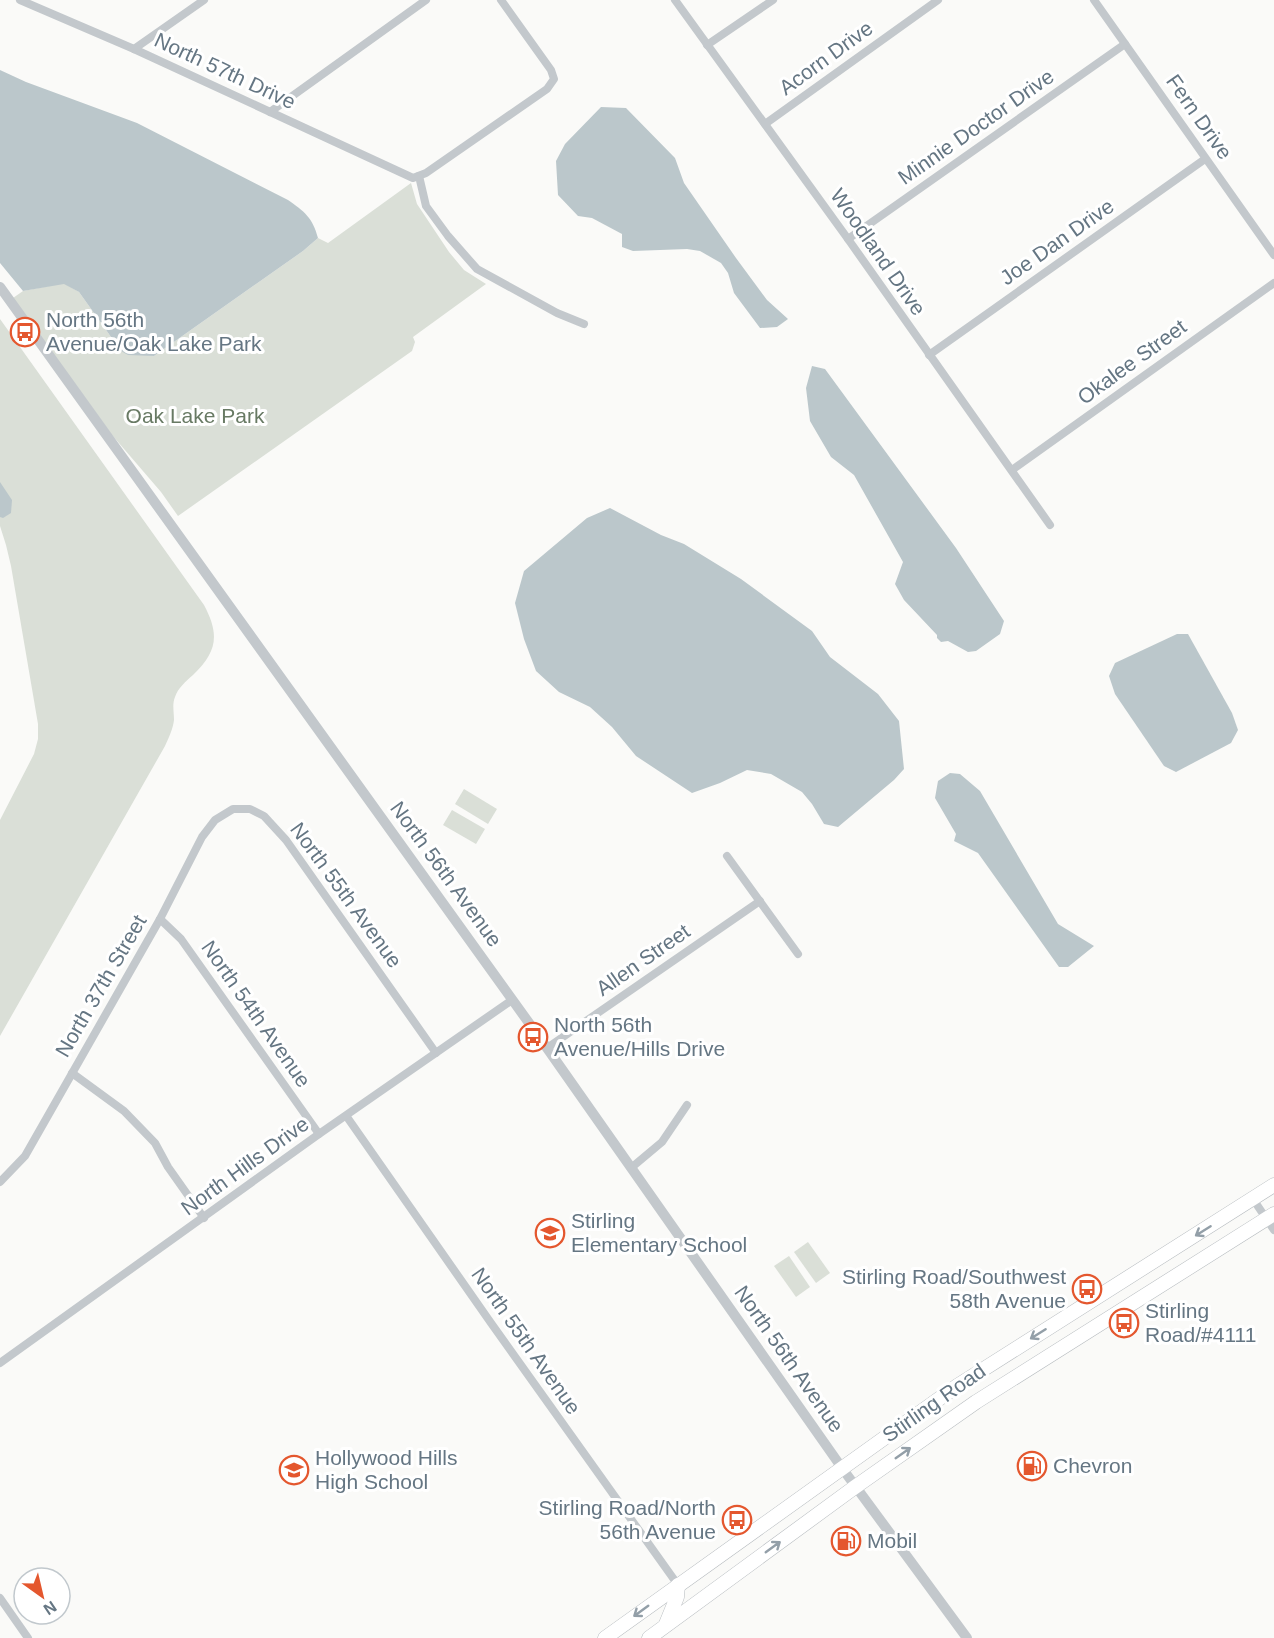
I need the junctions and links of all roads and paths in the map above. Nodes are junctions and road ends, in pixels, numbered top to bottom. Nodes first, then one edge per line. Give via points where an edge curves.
1 (20, 0) edge
2 (204, 0) edge
3 (426, 0) edge
4 (501, 0) edge
5 (675, 0) edge
6 (773, 0) edge
7 (938, 0) edge
8 (1094, 0) edge
9 (1125, 44) junction
10 (707, 45) junction
11 (134, 49) junction
12 (270, 112) junction
13 (765, 124) junction
14 (1205, 159) junction
15 (416, 177) junction
16 (848, 239) junction
17 (1274, 255) edge
18 (1274, 283) edge
19 (0, 287) edge
20 (584, 324) dead end
21 (929, 355) junction
22 (1012, 470) junction
23 (1050, 525) dead end
24 (233, 809) joint
25 (727, 856) dead end
26 (760, 901) junction
27 (160, 919) junction
28 (798, 954) dead end
29 (512, 1000) junction
30 (547, 1048) junction
31 (436, 1053) junction
32 (72, 1073) junction
33 (687, 1105) dead end
34 (347, 1117) junction
35 (319, 1134) junction
36 (631, 1168) junction
37 (0, 1182) edge
38 (1274, 1185) edge
39 (1253, 1199) junction
40 (204, 1218) junction
41 (1271, 1221) edge
42 (0, 1363) edge
43 (842, 1468) junction
44 (855, 1487) junction
45 (678, 1585) junction
46 (0, 1598) edge
47 (665, 1626) junction
48 (28, 1638) edge
49 (605, 1638) edge
50 (649, 1638) edge
51 (967, 1638) edge

1 - 11 street, North 57th Drive
2 - 11 street
3 - 12 street
4 - 15 street via 554,79 547,89
5 - 10 street, Woodland Drive
6 - 10 street
7 - 13 street, Acorn Drive
8 - 9 street, Fern Drive
9 - 14 street, Fern Drive
9 - 16 street, Minnie Doctor Drive
10 - 13 street, Woodland Drive
11 - 12 street, North 57th Drive
12 - 15 street, North 57th Drive
13 - 16 street, Woodland Drive
14 - 17 street, Fern Drive
14 - 21 street, Joe Dan Drive
15 - 20 street via 426,206 477,269
16 - 21 street, Woodland Drive
18 - 22 street, Okalee Street
19 - 29 street, North 56th Avenue
21 - 22 street, Woodland Drive
22 - 23 street, Woodland Drive
24 - 27 street, North 37th Street via 215,820 202,837
24 - 31 street, North 55th Avenue via 250,809 264,816 286,840
25 - 26 street
26 - 28 street
26 - 30 street, Allen Street
27 - 32 street, North 37th Street
27 - 35 street, North 54th Avenue via 181,939
29 - 30 street, North 56th Avenue
29 - 31 street, North Hills Drive
30 - 36 street, North 56th Avenue
31 - 34 street, North Hills Drive
32 - 37 street, North 37th Street via 25,1156
32 - 40 street via 124,1111 155,1143
33 - 36 street via 662,1142
34 - 35 street, North Hills Drive
34 - 45 street, North 55th Avenue
35 - 40 street, North Hills Drive
36 - 43 street, North 56th Avenue
38 - 39 main road, Stirling Road
39 - 41 street
39 -> 43 main road, Stirling Road via 989,1365
40 - 42 street, North Hills Drive
44 -> 41 main road, Stirling Road via 976,1402
43 - 44 street, North 56th Avenue
43 - 45 main road, Stirling Road
47 -> 44 main road, Stirling Road
44 - 51 street, North 56th Avenue
45 - 47 main road
45 -> 49 main road, Stirling Road
46 - 48 street
47 - 50 main road, Stirling Road

